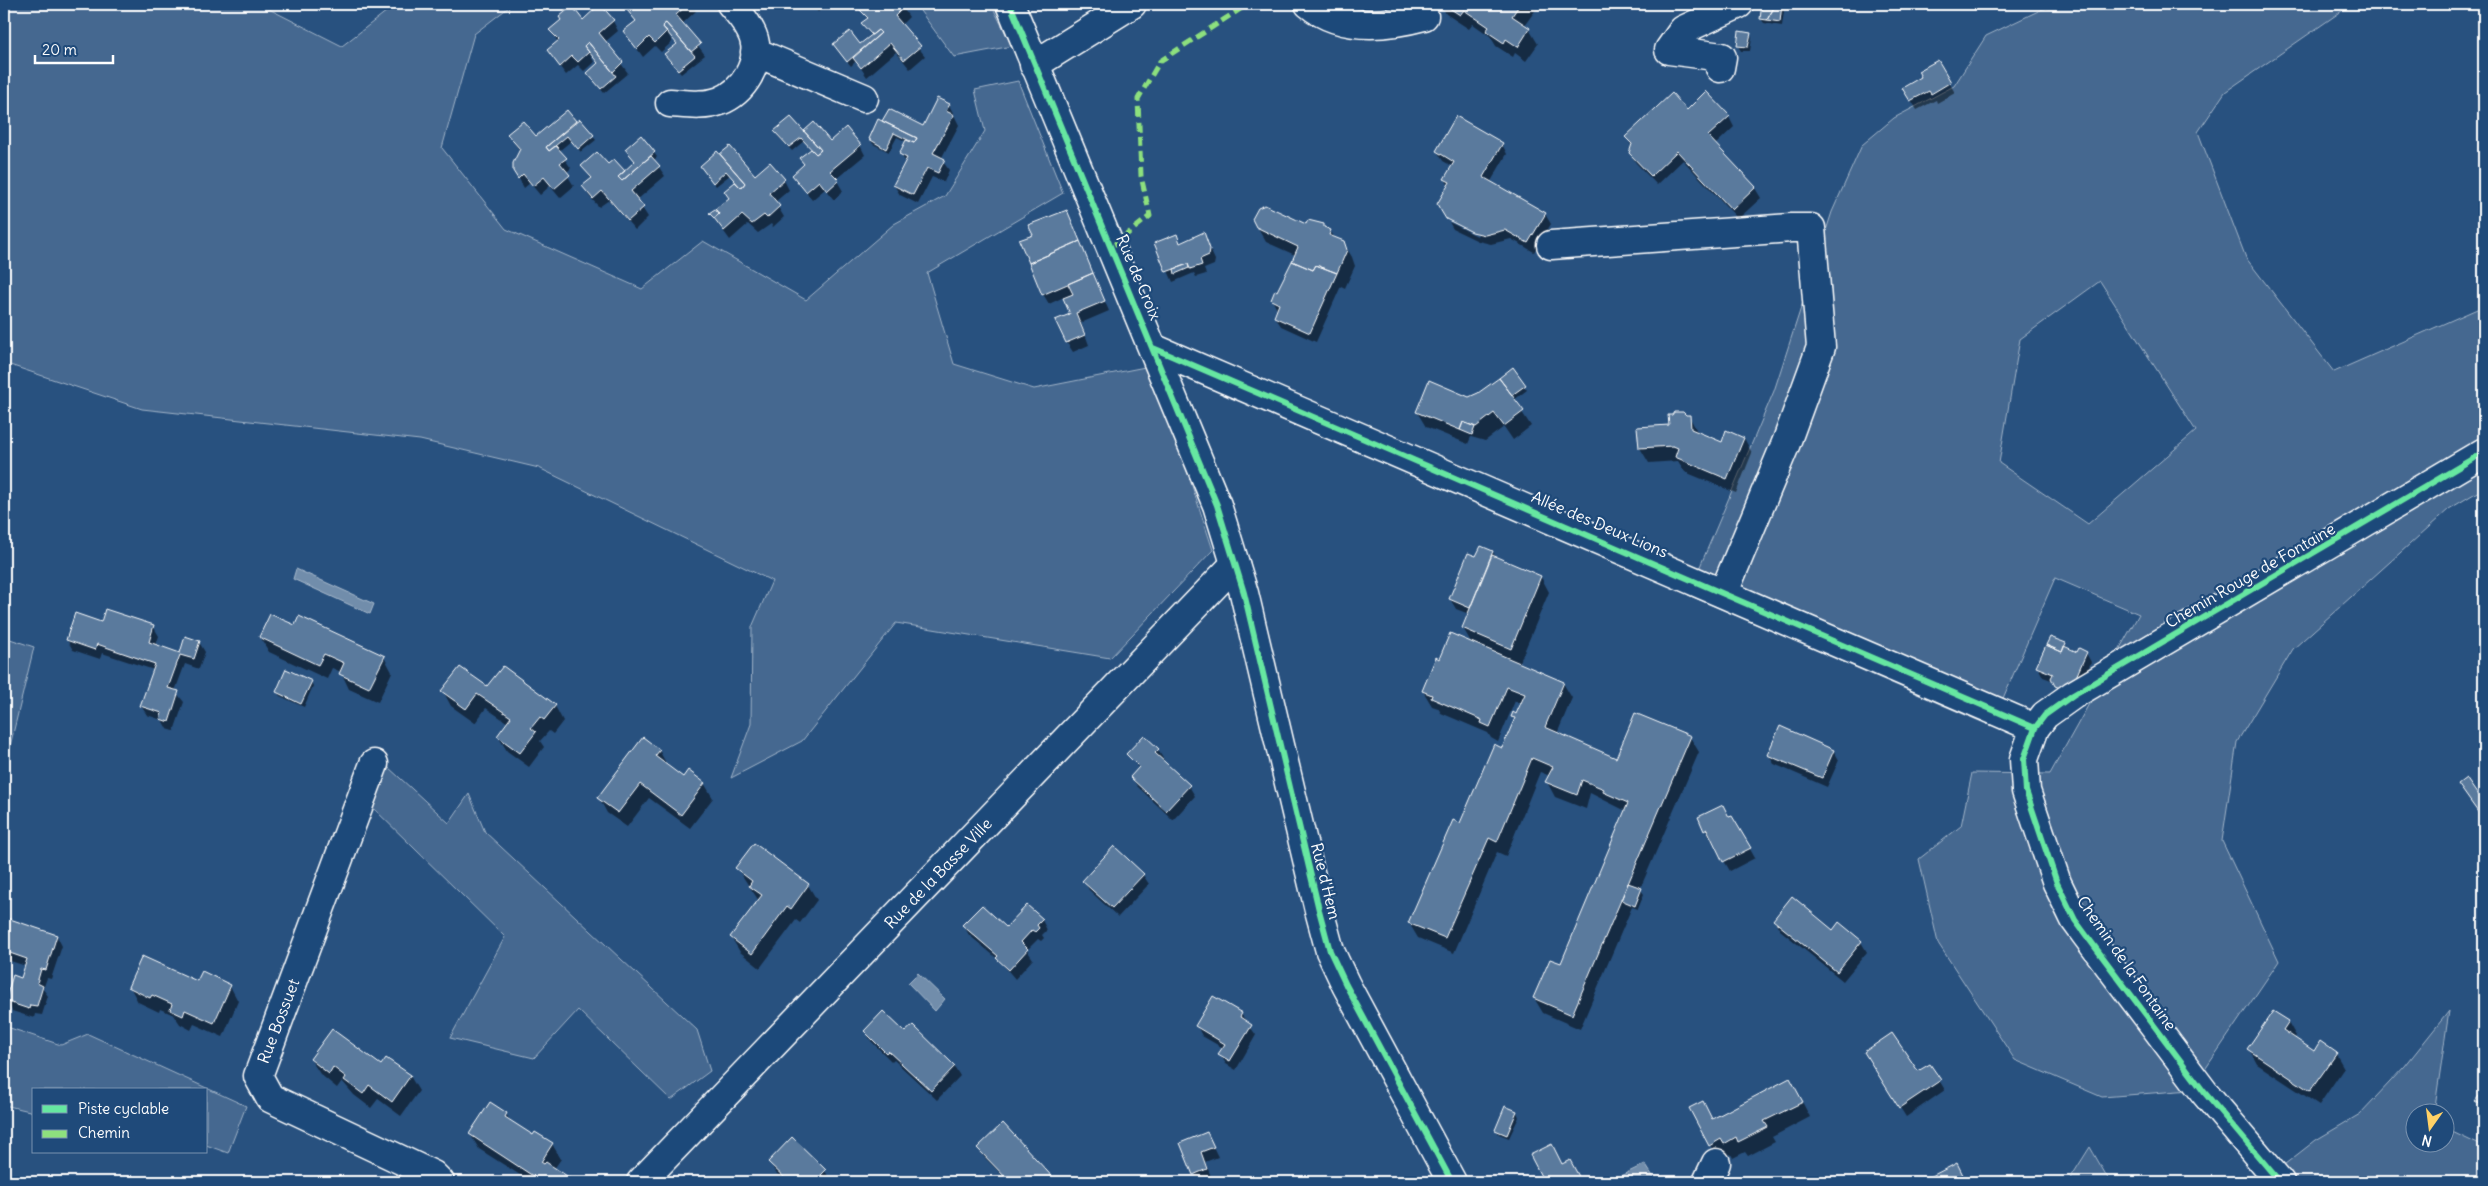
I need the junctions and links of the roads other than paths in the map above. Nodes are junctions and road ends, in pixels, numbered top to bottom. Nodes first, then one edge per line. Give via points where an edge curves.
1 (731, 4) edge
2 (1010, 4) edge
3 (1132, 4) edge
4 (1309, 4) edge
5 (1739, 4) edge
6 (1424, 16) dead end
7 (755, 52) junction
8 (1034, 65) junction
9 (1720, 68) dead end
10 (864, 98) dead end
11 (670, 103) dead end
12 (1551, 245) dead end
13 (1154, 348) junction
14 (2484, 452) edge
15 (1235, 564) junction
16 (1724, 592) junction
17 (2035, 728) junction
18 (374, 764) dead end
19 (440, 1182) edge
20 (641, 1182) edge
21 (1452, 1182) edge
22 (2280, 1182) edge

1 - 7 street via 749,28
2 - 8 street, Rue de Croix
3 - 8 street
4 - 6 street via 1328,15 1359,24 1397,23
5 - 9 street via 1683,30 1669,50 1722,57
7 - 10 street
7 - 11 street via 748,76 731,96 706,104
8 - 13 street, Rue de Croix
12 - 16 street via 1811,228 1821,347 1786,443
13 - 15 street, Rue de Croix via 1217,505
13 - 16 street, Allée des Deux Lions
14 - 17 street, Chemin Rouge de Fontaine via 2073,695 2045,715
15 - 20 street, Rue de la Basse Ville
15 - 21 street, Rue d'Hem via 1330,951
16 - 17 street, Allée des Deux Lions
17 - 22 street, Chemin de la Fontaine via 2024,759 2026,791 2057,883 2075,920 2204,1092
18 - 19 street, Rue Bossuet via 258,1076 270,1098 433,1175

